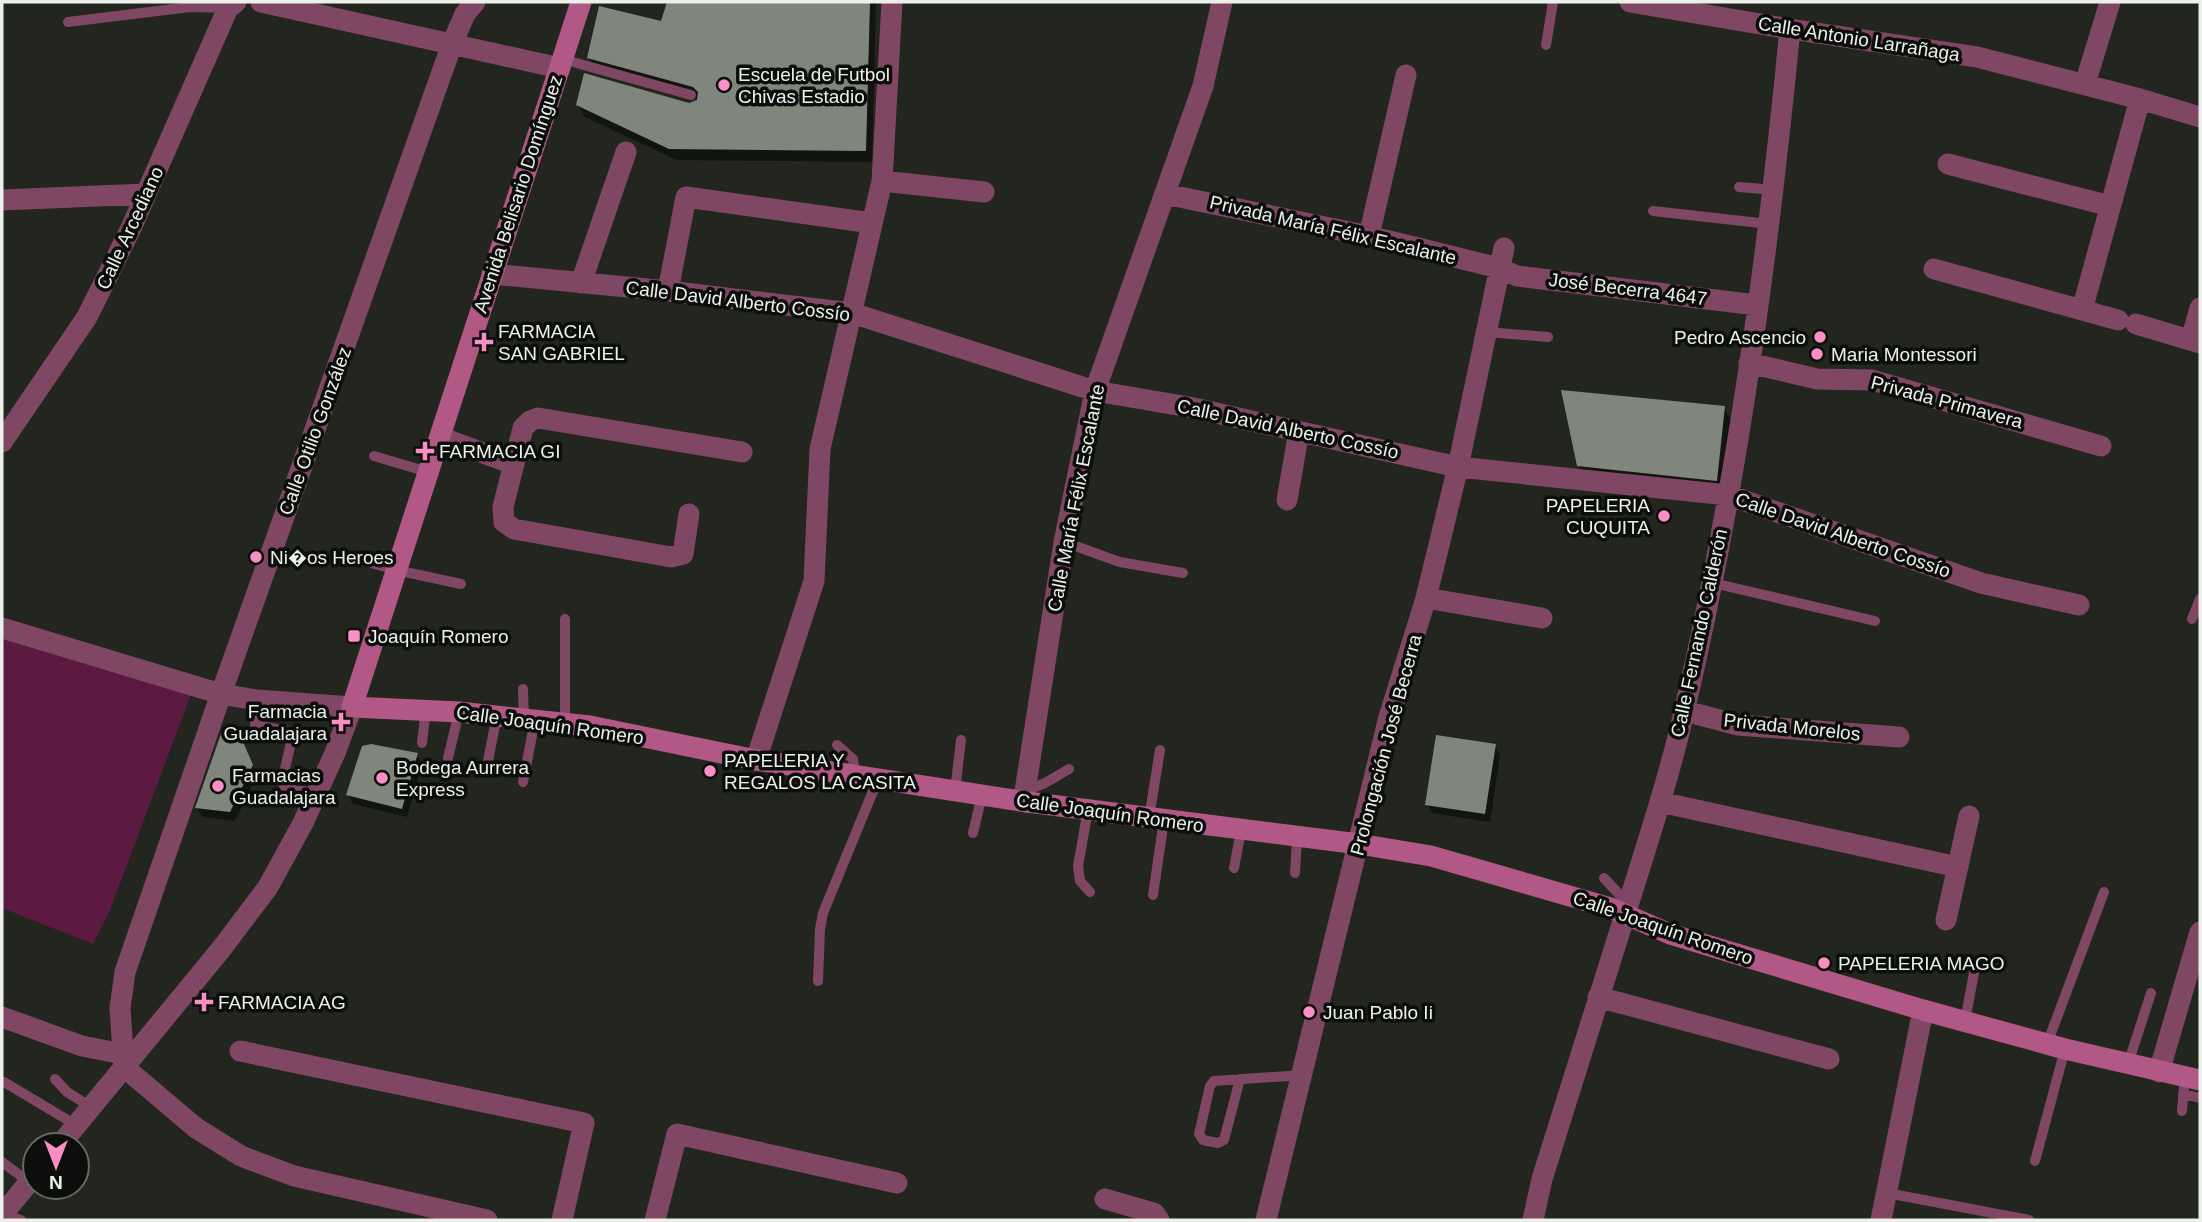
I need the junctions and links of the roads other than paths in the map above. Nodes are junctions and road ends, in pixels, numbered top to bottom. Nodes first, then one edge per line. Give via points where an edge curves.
1 (261, 2) edge
2 (475, 2) edge
3 (581, 2) edge
4 (892, 2) edge
5 (1222, 2) edge
6 (1553, 2) edge
7 (1630, 2) edge
8 (2110, 2) edge
9 (232, 5) edge
10 (1697, 8) edge
11 (68, 22) dead end
12 (1790, 29) junction
13 (453, 44) junction
14 (1546, 44) dead end
15 (561, 64) junction
16 (1406, 75) dead end
17 (2085, 84) junction
18 (691, 95) dead end
19 (2140, 99) junction
20 (2200, 117) edge
21 (626, 152) dead end
22 (1948, 164) dead end
23 (882, 181) junction
24 (1739, 187) dead end
25 (1774, 190) junction
26 (984, 192) dead end
27 (146, 194) junction
28 (1165, 194) junction
29 (2, 200) edge
30 (2110, 206) junction
31 (1653, 211) dead end
32 (872, 223) junction
33 (1769, 224) junction
34 (1369, 236) junction
35 (1502, 258) junction
36 (1934, 269) dead end
37 (492, 274) junction
38 (582, 283) junction
39 (668, 291) junction
40 (1758, 305) junction
41 (2200, 308) edge
42 (2082, 310) junction
43 (852, 313) junction
44 (1486, 332) junction
45 (1548, 337) dead end
46 (2195, 341) edge
47 (1749, 363) junction
48 (1095, 391) junction
49 (1299, 431) junction
50 (440, 437) junction
51 (2, 442) edge
52 (2101, 446) dead end
53 (742, 452) dead end
54 (374, 456) dead end
55 (513, 464) junction
56 (1458, 467) junction
57 (428, 472) junction
58 (1728, 495) junction
59 (1287, 500) dead end
60 (689, 514) dead end
61 (1064, 542) junction
62 (346, 556) dead end
63 (396, 570) junction
64 (1184, 573) dead end
65 (1713, 583) junction
66 (461, 584) dead end
67 (1426, 598) junction
68 (2200, 599) edge
69 (2079, 606) dead end
70 (1542, 618) dead end
71 (565, 619) dead end
72 (2192, 619) dead end
73 (1875, 621) dead end
74 (2, 628) edge
75 (523, 689) dead end
76 (221, 694) junction
77 (256, 700) junction
78 (352, 707) junction
79 (426, 709) junction
80 (1685, 711) junction
81 (459, 712) junction
82 (497, 715) junction
83 (530, 719) junction
84 (565, 723) junction
85 (1899, 737) dead end
86 (961, 740) dead end
87 (422, 743) dead end
88 (838, 745) dead end
89 (1160, 750) dead end
90 (448, 758) dead end
91 (756, 760) junction
92 (488, 761) dead end
93 (1069, 769) dead end
94 (855, 775) junction
95 (878, 779) junction
96 (523, 782) dead end
97 (955, 791) junction
98 (317, 793) junction
99 (982, 795) junction
100 (1026, 796) junction
101 (1660, 802) junction
102 (1088, 810) junction
103 (1969, 816) dead end
104 (1156, 819) junction
105 (1241, 831) junction
106 (973, 833) dead end
107 (1297, 838) junction
108 (1359, 844) junction
109 (1958, 866) junction
110 (1234, 868) dead end
111 (1295, 873) dead end
112 (1604, 878) dead end
113 (1090, 892) dead end
114 (2104, 892) dead end
115 (1153, 895) dead end
116 (1627, 908) junction
117 (1946, 920) dead end
118 (2200, 932) edge
119 (1975, 973) dead end
120 (818, 981) dead end
121 (2151, 993) dead end
122 (1598, 997) junction
123 (1923, 1010) junction
124 (2, 1017) edge
125 (1965, 1021) junction
126 (2056, 1046) junction
127 (240, 1051) dead end
128 (1829, 1059) dead end
129 (123, 1061) junction
130 (2128, 1063) junction
131 (2159, 1072) junction
132 (1303, 1075) junction
133 (55, 1079) dead end
134 (1240, 1079) junction
135 (4, 1082) dead end
136 (2189, 1084) edge
137 (108, 1086) junction
138 (153, 1091) junction
139 (2200, 1098) edge
140 (91, 1107) junction
141 (2182, 1111) dead end
142 (76, 1125) junction
143 (71, 1131) edge
144 (2035, 1161) dead end
145 (2, 1162) edge
146 (21, 1173) edge
147 (897, 1183) dead end
148 (21, 1192) edge
149 (1887, 1193) junction
150 (1105, 1199) dead end
151 (2, 1215) edge
152 (21, 1220) edge
153 (486, 1220) edge
154 (562, 1220) edge
155 (655, 1220) edge
156 (1159, 1220) edge
157 (1266, 1220) edge
158 (1533, 1220) edge
159 (1881, 1220) edge
160 (2029, 1220) edge

1 - 13 street
2 - 13 street, Calle Otilio González via 465,13
3 - 15 street, Avenida Belisario Domínguez
4 - 23 street
5 - 28 street, Calle María Félix Escalante via 1203,86
6 - 14 lane
7 - 10 street, Calle Antonio Larrañaga
8 - 17 street
9 - 11 lane
9 - 27 street, Calle Arcediano
10 - 12 street, Calle Antonio Larrañaga
12 - 17 street, Calle Antonio Larrañaga via 1977,57
12 - 25 street, Calle Fernando Calderón
13 - 15 street
13 - 76 street, Calle Otilio González
15 - 18 lane
15 - 37 street, Avenida Belisario Domínguez
16 - 34 street
17 - 19 street, Calle Antonio Larrañaga
19 - 20 street, Calle Antonio Larrañaga
19 - 30 street
21 - 38 street
22 - 30 street
23 - 26 street
23 - 32 street
24 - 25 lane
25 - 33 street, Calle Fernando Calderón
27 - 29 street
27 - 51 street, Calle Arcediano via 87,317
28 - 34 street, Privada María Félix Escalante
28 - 48 street, Calle María Félix Escalante
30 - 42 street
31 - 33 lane
32 - 39 street via 686,197
32 - 43 street
33 - 40 street, Calle Fernando Calderón
34 - 35 street, Privada María Félix Escalante
35 - 40 street, José Becerra 4647 via 1517,275
35 - 44 street, Prolongación José Becerra
36 - 42 street
37 - 38 street, Calle David Alberto Cossío
37 - 50 street, Avenida Belisario Domínguez
38 - 39 street, Calle David Alberto Cossío
39 - 43 street, Calle David Alberto Cossío
40 - 47 street, Calle Fernando Calderón
41 - 46 street
42 - 46 street
43 - 48 street, Calle David Alberto Cossío
43 - 91 street via 820,449 814,581
44 - 45 lane
44 - 56 street, Prolongación José Becerra
47 - 52 street, Privada Primavera via 1818,379 1872,380
47 - 58 street, Calle Fernando Calderón
48 - 49 street, Calle David Alberto Cossío
48 - 61 street, Calle María Félix Escalante
49 - 56 street, Calle David Alberto Cossío
49 - 59 street
50 - 55 street
50 - 57 street, Avenida Belisario Domínguez
53 - 55 street via 538,418 523,428
54 - 57 lane
55 - 60 street via 503,507 504,522 514,529 671,557 683,554
56 - 58 street, Calle David Alberto Cossío
56 - 67 street, Prolongación José Becerra
57 - 63 street, Avenida Belisario Domínguez
58 - 65 street, Calle Fernando Calderón
58 - 69 street, Calle David Alberto Cossío via 1981,583
61 - 64 lane via 1120,562
61 - 100 street, Calle María Félix Escalante
62 - 63 lane
63 - 66 lane
63 - 78 street, Avenida Belisario Domínguez
65 - 73 lane
65 - 80 street, Calle Fernando Calderón
67 - 70 street
67 - 108 street, Prolongación José Becerra via 1389,717
68 - 72 lane
71 - 84 lane
74 - 76 street, Calle Joaquín Romero
75 - 83 lane
76 - 77 street, Calle Joaquín Romero
76 - 129 street, Calle Otilio González via 125,972 120,1008
77 - 78 street, Calle Joaquín Romero
77 - 98 lane via 255,725 288,731 292,738 283,786
78 - 79 street, Calle Joaquín Romero
78 - 98 street
79 - 81 street, Calle Joaquín Romero
79 - 87 lane
80 - 85 street, Privada Morelos via 1738,725
80 - 101 street, Calle Fernando Calderón
81 - 82 street, Calle Joaquín Romero
81 - 90 lane
82 - 83 street, Calle Joaquín Romero
82 - 92 lane
83 - 84 street, Calle Joaquín Romero
83 - 96 lane
84 - 91 street, Calle Joaquín Romero
86 - 97 lane
88 - 94 lane via 853,759
89 - 104 lane
91 - 94 street, Calle Joaquín Romero
93 - 100 lane
94 - 95 street, Calle Joaquín Romero
95 - 97 street, Calle Joaquín Romero
95 - 120 lane via 823,913
97 - 99 street, Calle Joaquín Romero
98 - 129 street via 268,887 222,948
99 - 100 street, Calle Joaquín Romero
99 - 106 lane
100 - 102 street, Calle Joaquín Romero
101 - 109 street
101 - 116 street, Calle Fernando Calderón
102 - 104 street, Calle Joaquín Romero
102 - 113 lane via 1078,877
103 - 109 street
104 - 105 street, Calle Joaquín Romero
104 - 115 lane
105 - 107 street, Calle Joaquín Romero
105 - 110 lane
107 - 108 street, Calle Joaquín Romero
107 - 111 lane
108 - 116 street, Calle Joaquín Romero via 1431,856
108 - 132 street, Prolongación José Becerra
109 - 117 street
112 - 116 lane
114 - 126 lane
116 - 122 street, Calle Fernando Calderón
116 - 123 street, Calle Joaquín Romero via 1670,934
118 - 131 street
119 - 125 lane
121 - 130 lane
122 - 128 street
122 - 158 street, Calle Fernando Calderón
123 - 125 street, Calle Joaquín Romero
123 - 149 street
124 - 129 street
125 - 126 street, Calle Joaquín Romero
126 - 130 street, Calle Joaquín Romero
126 - 144 lane
127 - 154 street via 584,1123
129 - 137 street
129 - 138 street
130 - 131 street, Calle Joaquín Romero
131 - 136 street, Calle Joaquín Romero
132 - 134 lane
132 - 157 street, Prolongación José Becerra
133 - 140 lane
134 - 134 lane via 1224,1140 1203,1140 1199,1133 1210,1086 1214,1081
135 - 142 lane
136 - 139 lane
136 - 141 lane
137 - 138 street
137 - 140 street
138 - 153 street via 197,1128 251,1160 293,1176
140 - 142 street
142 - 143 street
145 - 146 lane
147 - 155 street via 677,1134
148 - 151 street
149 - 159 street
149 - 160 lane
150 - 156 street via 1154,1213
151 - 152 lane

